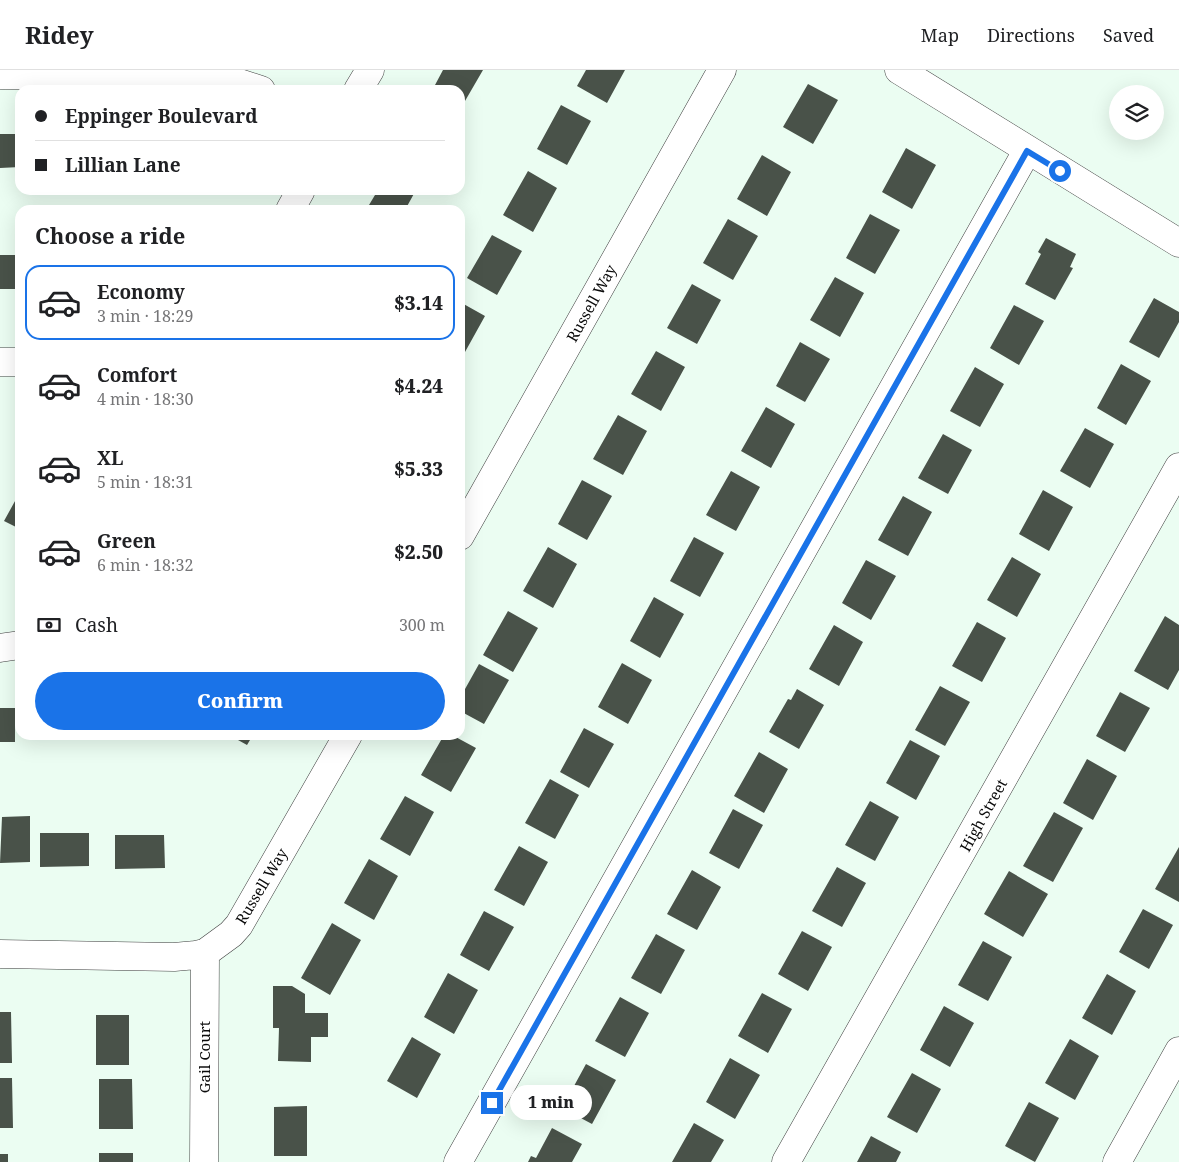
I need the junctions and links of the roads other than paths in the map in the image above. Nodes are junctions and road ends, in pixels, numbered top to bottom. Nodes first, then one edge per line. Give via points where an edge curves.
1 (370, 70) edge
2 (722, 70) edge
3 (899, 70) edge
4 (0, 75) edge
5 (245, 85) edge
6 (361, 85) edge
7 (1027, 151) junction
8 (1179, 243) edge
9 (0, 362) edge
10 (15, 362) edge
11 (1179, 468) edge
12 (465, 527) edge
13 (15, 645) edge
14 (0, 648) edge
15 (345, 740) edge
16 (204, 953) junction
17 (0, 954) edge
18 (1179, 1051) edge
19 (204, 1162) edge
20 (458, 1162) edge
21 (786, 1162) edge
22 (1117, 1162) edge

1 - 6 street
2 - 12 street, Russell Way
3 - 7 street
4 - 5 street via 197,76
7 - 8 street
7 - 20 street
9 - 10 street
11 - 21 street, High Street
13 - 14 street
15 - 16 street, Russell Way via 239,925
16 - 17 street, Russell Way via 174,957
16 - 19 street, Gail Court
18 - 22 street

